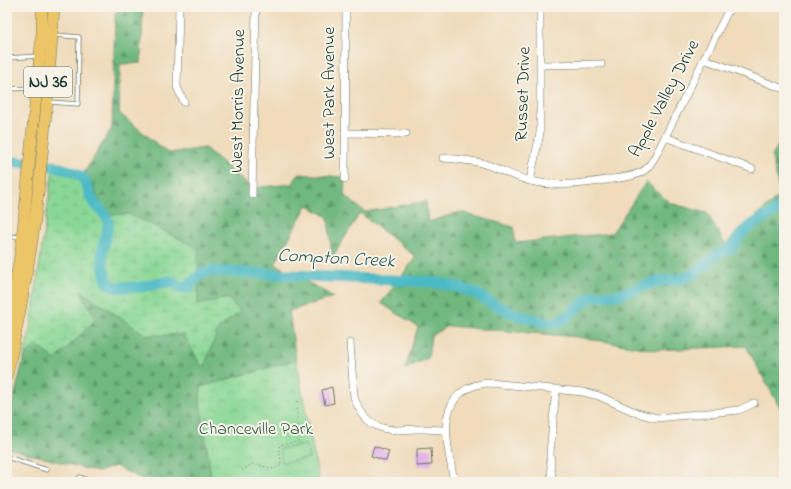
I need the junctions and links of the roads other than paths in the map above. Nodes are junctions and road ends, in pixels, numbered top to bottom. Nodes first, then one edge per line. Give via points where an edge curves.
1 (42, 7) edge
2 (54, 7) edge
3 (179, 7) edge
4 (256, 7) edge
5 (346, 7) edge
6 (540, 7) edge
7 (730, 7) edge
8 (52, 34) junction
9 (39, 56) junction
10 (7, 58) edge
11 (704, 59) junction
12 (601, 64) dead end
13 (541, 65) junction
14 (36, 88) junction
15 (7, 89) edge
16 (784, 89) edge
17 (46, 102) junction
18 (184, 102) dead end
19 (345, 133) junction
20 (406, 134) dead end
21 (665, 137) junction
22 (36, 156) junction
23 (443, 158) dead end
24 (752, 169) dead end
25 (34, 170) junction
26 (345, 179) dead end
27 (530, 181) junction
28 (252, 195) dead end
29 (7, 236) edge
30 (22, 238) junction
31 (7, 329) edge
32 (350, 343) dead end
33 (7, 375) edge
34 (556, 389) junction
35 (754, 403) dead end
36 (446, 430) junction
37 (7, 457) edge
38 (47, 470) dead end
39 (76, 482) edge
40 (93, 482) edge
41 (454, 482) edge
42 (552, 482) edge

1 - 9 highway, NJ 36
2 - 8 highway, NJ 36
3 - 18 street via 177,86
4 - 28 street, West Morris Avenue
5 - 19 street, West Park Avenue
6 - 13 street, Russet Drive
7 - 11 street, Apple Valley Drive
8 - 17 highway, NJ 36
8 - 17 lane via 80,37 78,104
9 - 10 lane
9 - 14 highway, NJ 36
11 - 16 street
11 - 21 street, Apple Valley Drive
12 - 13 street
13 - 27 street, Russet Drive via 540,133
14 - 15 lane
14 - 22 highway, NJ 36
17 - 22 highway, NJ 36
19 - 20 street
19 - 26 street, West Park Avenue
21 - 24 street
21 - 27 street, Apple Valley Drive via 647,168 637,174 569,185
22 - 25 highway, NJ 36
23 - 27 street, Apple Valley Drive via 476,162
25 - 30 highway, NJ 36
25 - 33 highway, NJ 36 via 33,234
29 - 30 lane
30 - 31 highway, NJ 36
32 - 36 street via 354,397 356,405 366,419 387,430
34 - 35 street via 583,392 657,418 738,410
34 - 36 street via 490,383 475,385 457,396 450,406
34 - 42 street via 550,453
36 - 41 street
37 - 38 lane
39 - 40 lane via 80,477

